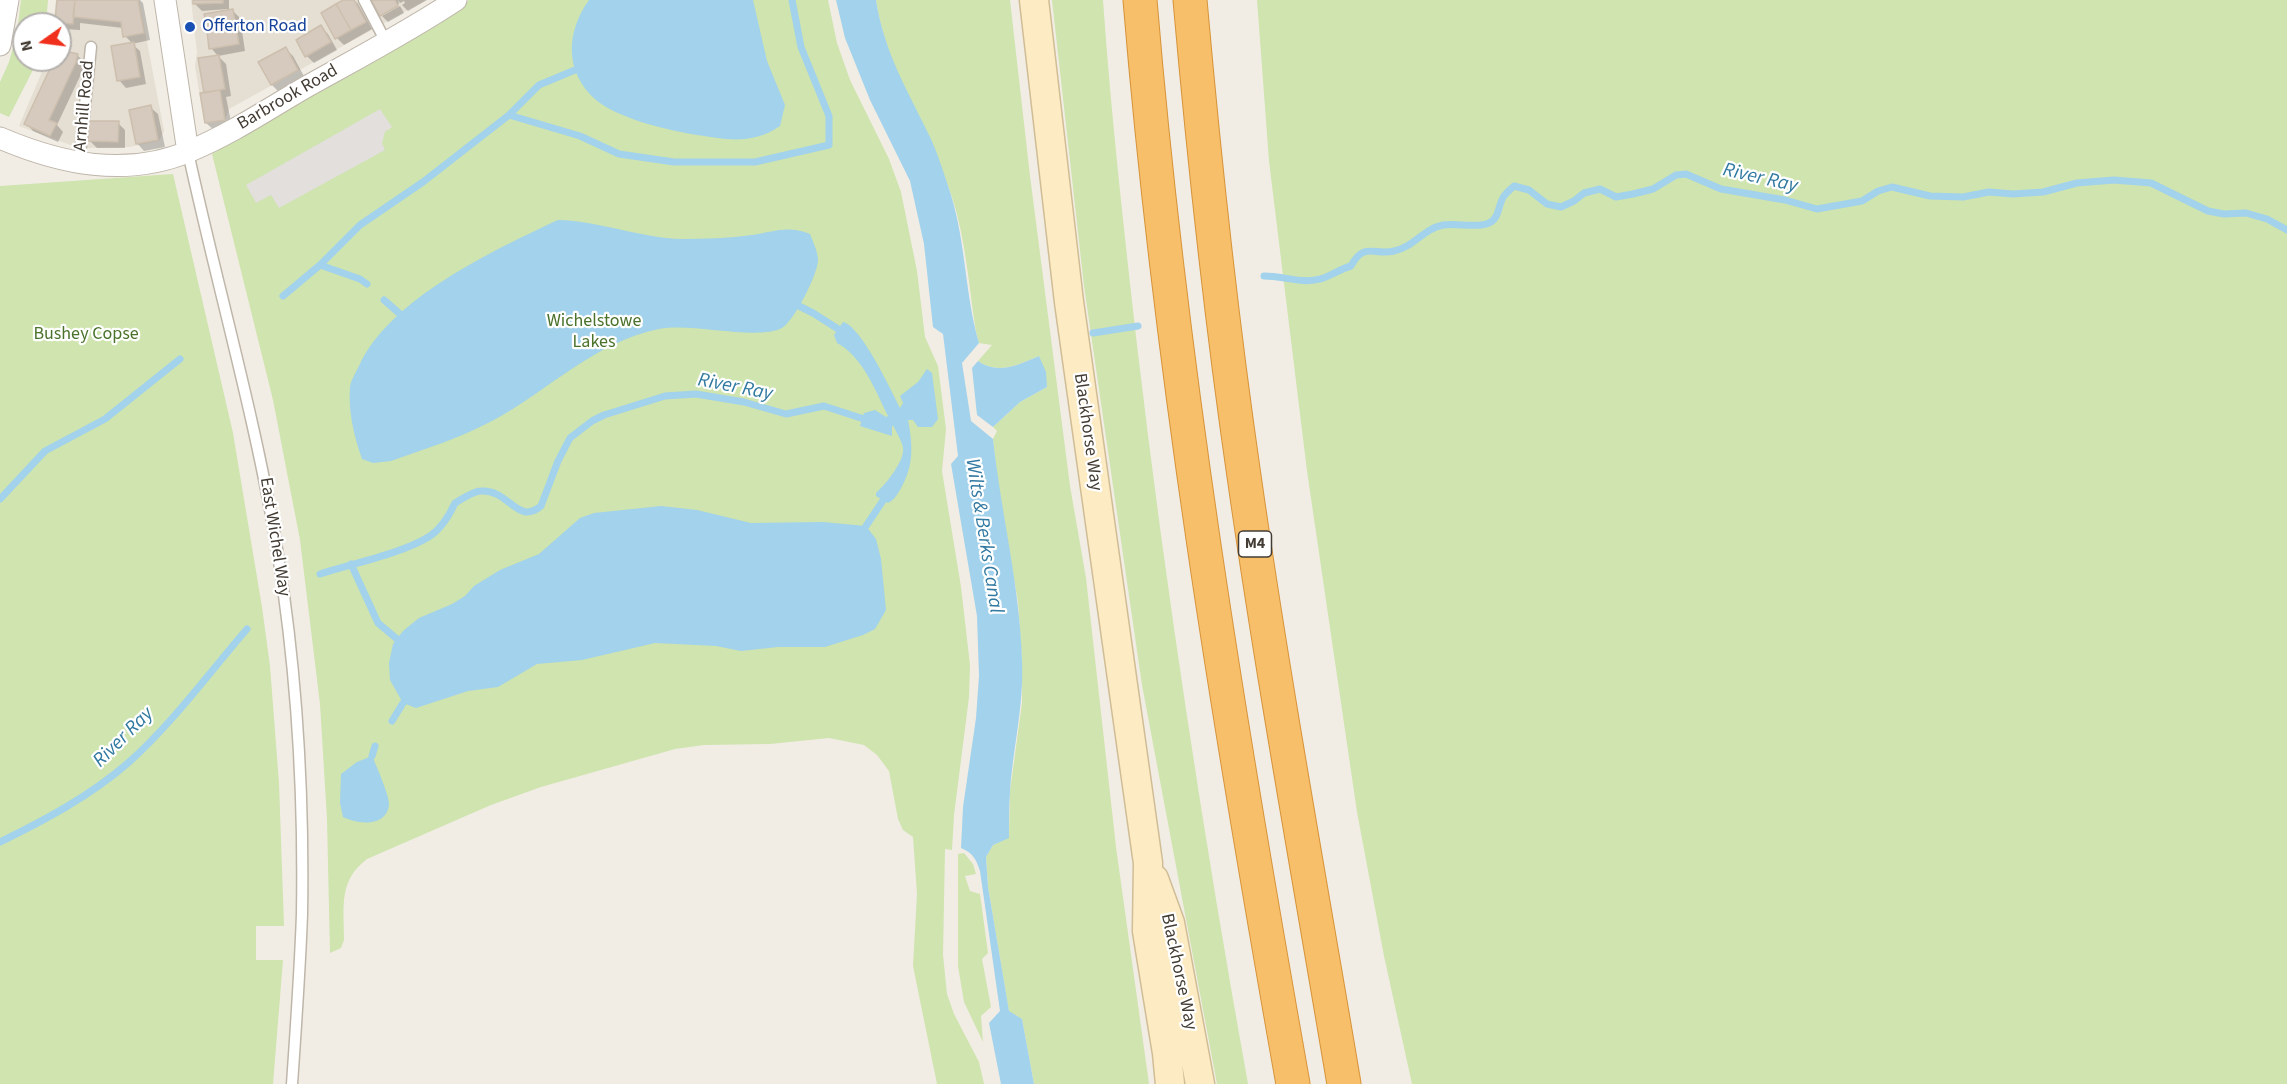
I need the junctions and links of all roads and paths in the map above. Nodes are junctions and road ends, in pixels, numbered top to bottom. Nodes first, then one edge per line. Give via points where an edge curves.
1 (8, 0) edge
2 (165, 0) edge
3 (363, 0) edge
4 (456, 0) edge
5 (1034, 0) edge
6 (1140, 0) edge
7 (1190, 0) edge
8 (386, 42) junction
9 (0, 45) edge
10 (91, 47) dead end
11 (0, 138) edge
12 (188, 152) junction
13 (79, 164) junction
14 (1148, 862) junction
15 (292, 1084) edge
16 (1170, 1084) edge
17 (1200, 1084) edge
18 (1293, 1084) edge
19 (1344, 1084) edge

1 - 9 street
2 - 12 street, East Wichel Way
3 - 8 lane
4 - 8 street, Barbrook Road
5 - 14 main road, Blackhorse Way via 1069,302
6 - 18 highway via 1150,120 1193,482
7 - 19 highway, M4 via 1210,210 1244,476
8 - 12 street, Barbrook Road
10 - 13 lane, Arnhill Road
11 - 13 street, Arnhill Road
12 - 13 street, Arnhill Road via 126,165
12 - 15 lane, East Wichel Way via 256,438 289,643 299,764 302,879
14 - 16 main road, Blackhorse Way via 1147,931
14 - 17 main road, Blackhorse Way via 1170,923

